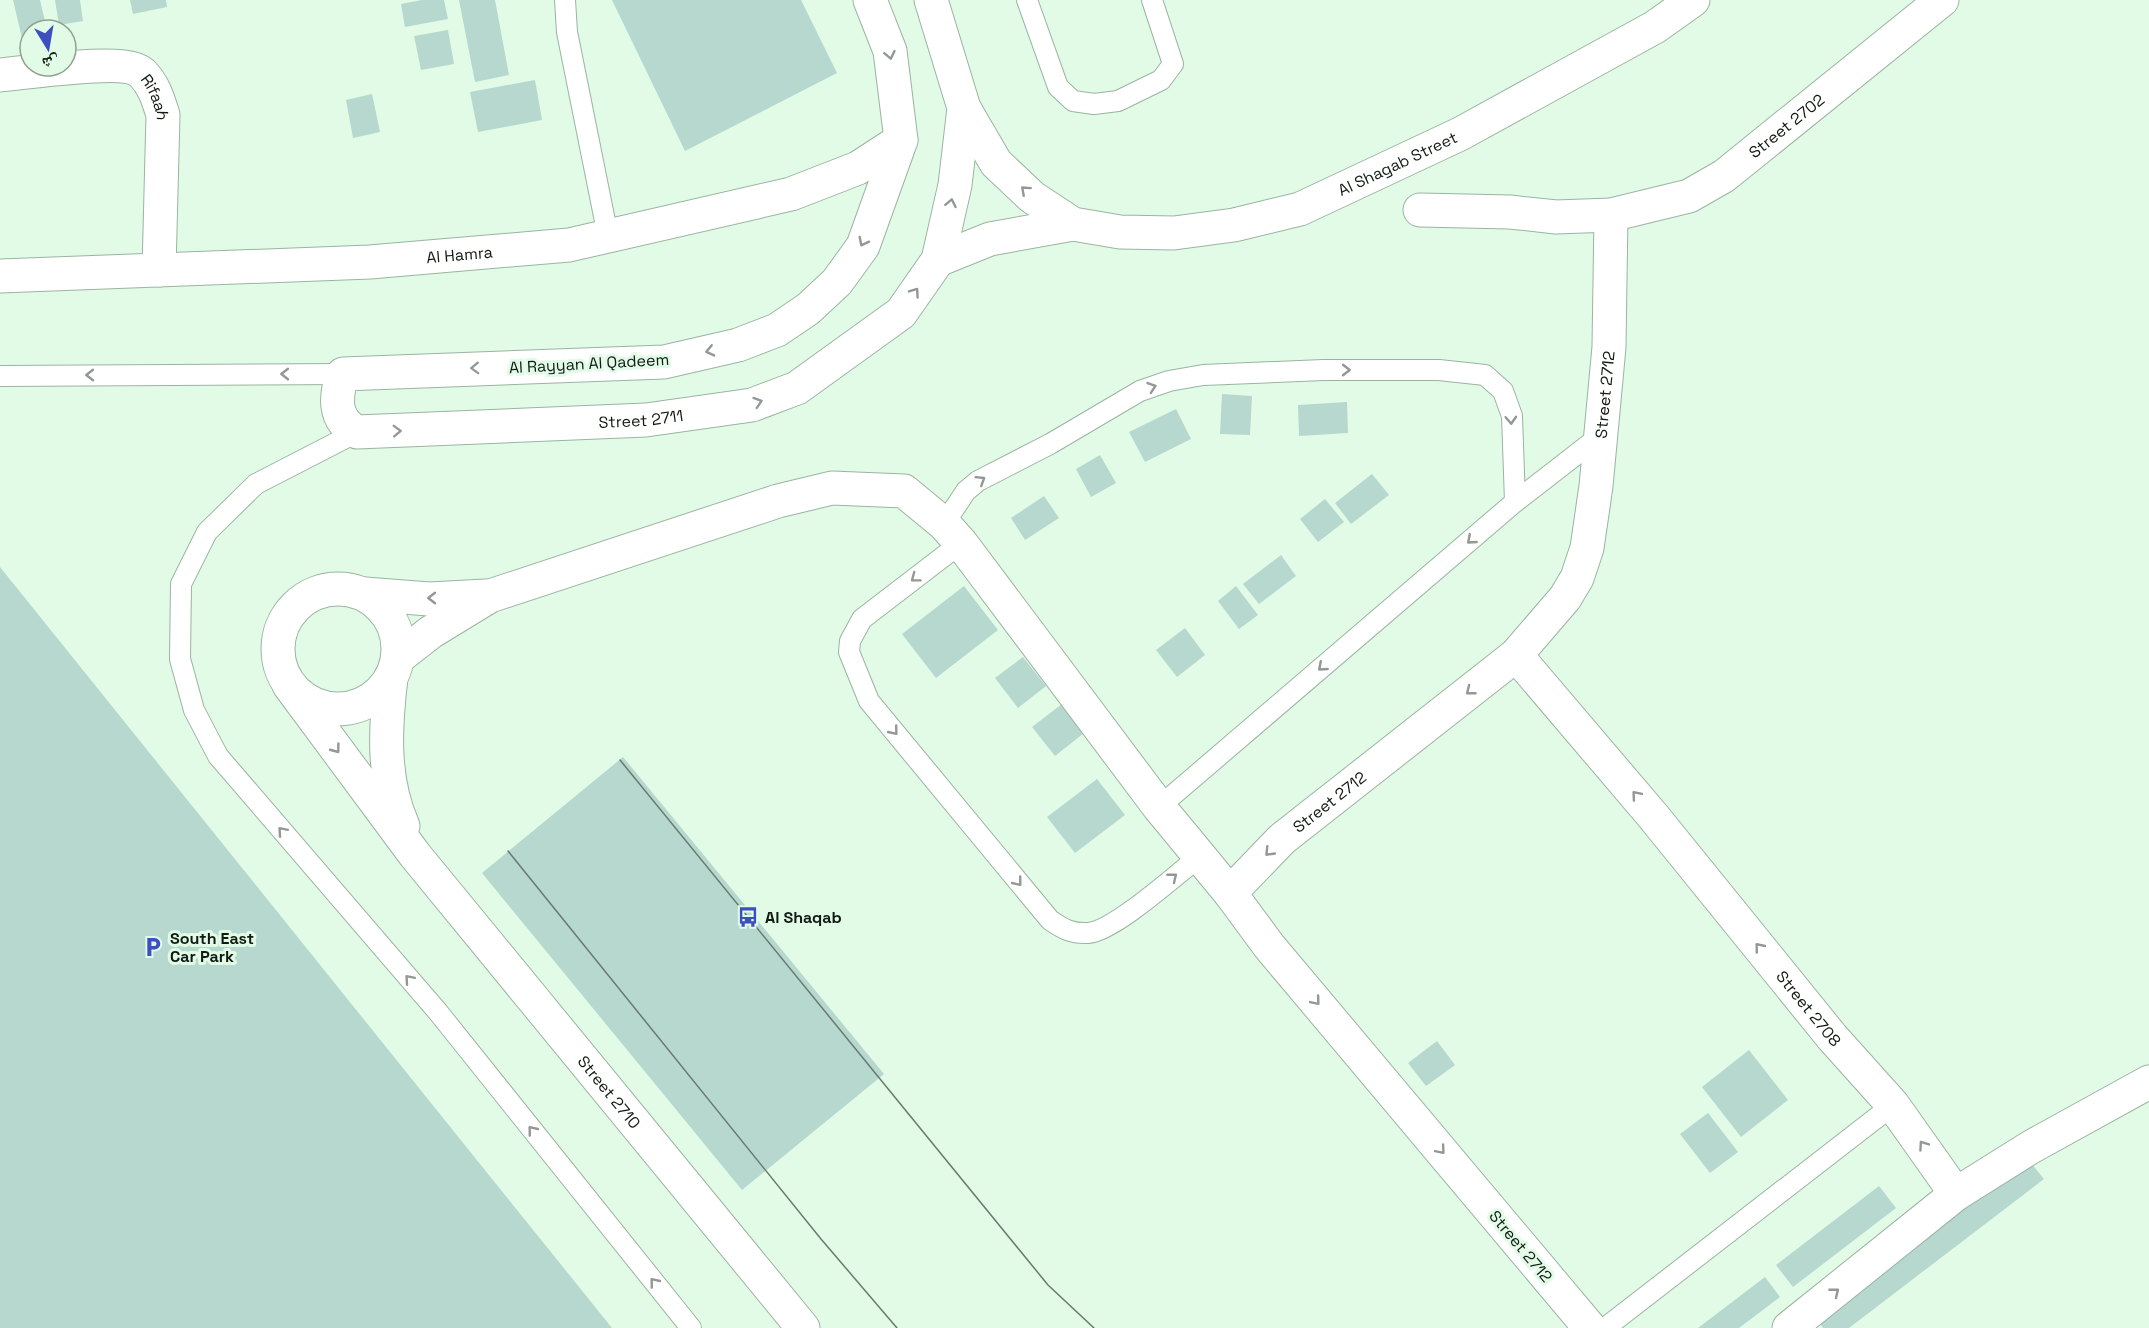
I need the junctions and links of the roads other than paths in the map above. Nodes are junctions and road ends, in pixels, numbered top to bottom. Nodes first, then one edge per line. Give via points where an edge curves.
1 (565, 0) edge
2 (870, 0) edge
3 (931, 0) edge
4 (1027, 0) edge
5 (1152, 0) edge
6 (1693, 0) edge
7 (1942, 0) edge
8 (0, 75) edge
9 (964, 108) junction
10 (901, 140) junction
11 (1420, 210) dead end
12 (1611, 215) junction
13 (1073, 224) junction
14 (608, 236) junction
15 (938, 260) junction
16 (159, 270) junction
17 (0, 276) edge
18 (343, 374) junction
19 (0, 375) edge
20 (357, 432) junction
21 (1600, 436) junction
22 (1515, 502) junction
23 (953, 534) junction
24 (364, 594) junction
25 (490, 596) junction
26 (1516, 655) junction
27 (395, 667) junction
28 (289, 685) junction
29 (1159, 807) junction
30 (415, 855) junction
31 (1199, 856) junction
32 (1230, 893) junction
33 (2149, 1082) edge
34 (1893, 1105) junction
35 (1956, 1194) junction
36 (690, 1328) edge
37 (803, 1328) edge
38 (1590, 1328) edge
39 (1605, 1328) edge
40 (1789, 1328) edge

1 - 14 lane via 567,32
2 -> 10 street, Al Rayyan Al Qadeem via 890,51
3 - 9 street
4 - 5 lane via 1058,87 1073,101 1094,104 1118,101 1161,80 1173,64
6 - 13 street, Al Shagab Street via 1655,27 1460,134 1300,209 1234,225 1174,233 1120,232
7 - 12 street, Street 2702 via 1724,176 1689,196
8 - 16 street, Rifaah via 113,64 141,71 156,92 163,115
13 -> 9 street, Al Shagab Street via 1032,197 996,163
15 -> 9 street via 955,185
10 - 14 street, Al Hamra via 858,168 791,194
10 -> 18 street, Al Rayyan Al Qadeem via 862,246 837,282 777,330 738,345 664,362
11 - 12 street, Street 2702 via 1556,217
12 - 21 street, Street 2712 via 1609,347
13 - 15 street, Al Shagab Street via 990,239
14 - 16 street, Al Hamra via 569,245 442,257
20 -> 15 street, Street 2711 via 646,420 752,405 797,388 901,313
16 - 17 street, Al Hamra
18 -> 19 lane
18 - 20 street via 337,402 342,421
36 -> 20 lane via 438,1012 218,756 194,710 180,659 181,584 207,532 256,484
21 - 22 lane
21 - 26 street, Street 2712 via 1587,548 1577,578 1565,598
23 -> 22 lane via 966,491 978,481 1140,391 1203,375 1323,370 1439,370 1485,375 1503,391 1512,416
22 -> 29 lane
23 - 25 street via 904,491 832,488 778,501
23 - 29 street
23 -> 31 lane via 862,619 850,641 849,652 869,701 1050,920 1068,932 1091,934 1125,915
25 -> 24 street via 429,599
24 - 27 street via 383,609 395,630
24 - 28 street via 342,589 319,592 292,611 278,642 279,664
25 - 27 street via 431,632
26 -> 32 street, Street 2712 via 1282,839
34 -> 26 street, Street 2708 via 1832,1037
27 - 28 street via 375,696 354,707 330,709 308,701
27 - 30 street, Street 2710 via 385,723 387,769 397,813
28 -> 30 street, Street 2710
29 - 31 street
30 - 37 street, Street 2710
31 - 32 street
32 -> 38 street, Street 2712 via 1269,946
33 - 35 street via 2031,1147
35 -> 34 street, Street 2708
34 - 39 lane
40 -> 35 street

